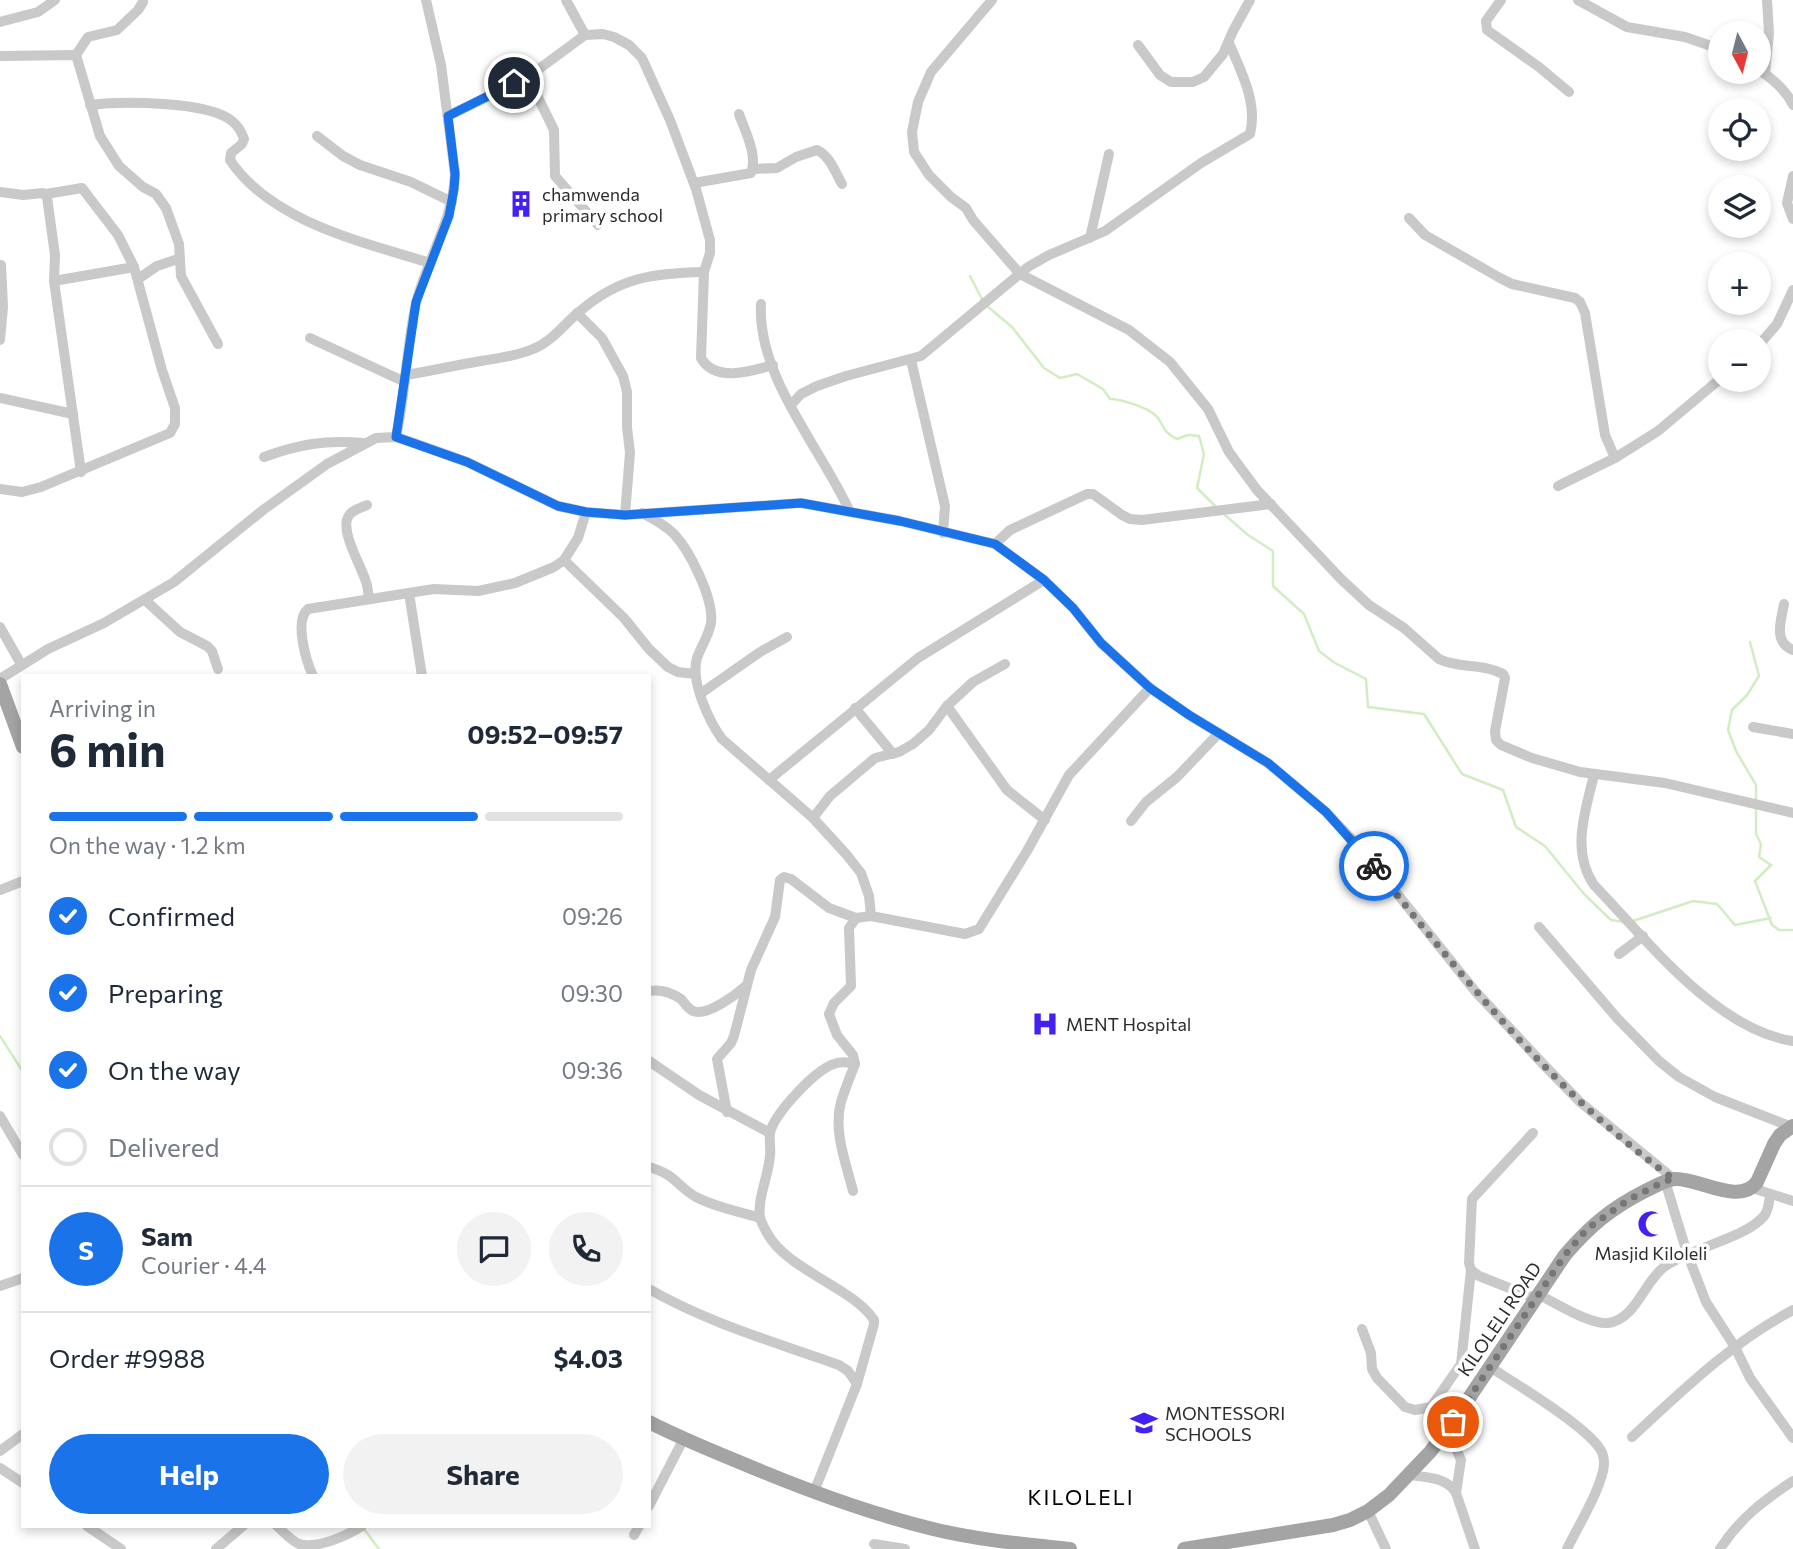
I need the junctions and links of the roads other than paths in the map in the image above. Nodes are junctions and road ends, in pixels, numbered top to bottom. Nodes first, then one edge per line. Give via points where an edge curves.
1 (55, 0) edge
2 (426, 0) edge
3 (566, 0) edge
4 (992, 0) edge
5 (1251, 0) edge
6 (1501, 0) edge
7 (1578, 0) edge
8 (1767, 0) edge
9 (143, 2) dead end
10 (1768, 21) edge
11 (0, 22) edge
12 (585, 35) junction
13 (1229, 43) junction
14 (1138, 45) dead end
15 (1708, 45) edge
16 (0, 55) edge
17 (76, 55) junction
18 (528, 76) junction
19 (1771, 79) edge
20 (1569, 92) dead end
21 (90, 105) junction
22 (1793, 105) edge
23 (739, 114) dead end
24 (448, 116) junction
25 (317, 136) dead end
26 (1109, 154) dead end
27 (754, 169) junction
28 (1793, 176) edge
29 (694, 183) junction
30 (842, 184) dead end
31 (0, 192) edge
32 (46, 194) junction
33 (452, 202) junction
34 (1409, 218) dead end
35 (1793, 219) edge
36 (598, 225) dead end
37 (1090, 238) junction
38 (178, 258) junction
39 (430, 263) junction
40 (1, 265) edge
41 (134, 267) junction
42 (704, 272) junction
43 (1020, 274) junction
44 (138, 279) junction
45 (54, 281) junction
46 (1793, 290) edge
47 (761, 304) dead end
48 (577, 313) junction
49 (1771, 331) edge
50 (310, 338) dead end
51 (0, 340) edge
52 (218, 344) dead end
53 (911, 360) junction
54 (773, 365) junction
55 (406, 379) junction
56 (1708, 390) edge
57 (0, 398) edge
58 (791, 405) junction
59 (73, 414) junction
60 (396, 437) junction
61 (363, 443) junction
62 (264, 457) dead end
63 (1615, 458) junction
64 (81, 472) junction
65 (1558, 486) dead end
66 (0, 489) edge
67 (1271, 503) junction
68 (367, 505) dead end
69 (586, 512) junction
70 (850, 512) junction
71 (642, 513) junction
72 (625, 515) junction
73 (943, 533) junction
74 (995, 544) junction
75 (564, 560) junction
76 (1044, 580) junction
77 (409, 593) junction
78 (369, 598) junction
79 (145, 600) junction
80 (1784, 604) dead end
81 (0, 627) edge
82 (787, 637) dead end
83 (1793, 650) edge
84 (21, 664) junction
85 (1005, 664) dead end
86 (218, 669) dead end
87 (313, 674) edge
88 (422, 674) edge
89 (695, 674) junction
90 (0, 681) edge
91 (1150, 688) junction
92 (701, 694) junction
93 (947, 706) junction
94 (855, 708) junction
95 (1753, 727) dead end
96 (1219, 733) junction
97 (1793, 734) edge
98 (21, 741) edge
99 (893, 754) junction
100 (1594, 775) junction
101 (769, 780) junction
102 (1793, 813) edge
103 (813, 818) junction
104 (1045, 820) junction
105 (1131, 821) dead end
106 (21, 882) edge
107 (0, 890) edge
108 (871, 916) junction
109 (856, 918) junction
110 (1539, 927) dead end
111 (1643, 936) junction
112 (1619, 954) dead end
113 (747, 985) junction
114 (651, 991) edge
115 (1793, 1041) edge
116 (651, 1062) edge
117 (855, 1064) junction
118 (727, 1112) junction
119 (0, 1116) edge
120 (1792, 1126) edge
121 (770, 1133) junction
122 (1533, 1133) dead end
123 (21, 1152) edge
124 (651, 1168) edge
125 (1670, 1180) junction
126 (1752, 1188) junction
127 (853, 1191) dead end
128 (1770, 1195) junction
129 (1793, 1201) edge
130 (760, 1218) junction
131 (1687, 1254) junction
132 (1471, 1270) junction
133 (21, 1280) edge
134 (0, 1286) edge
135 (651, 1290) edge
136 (1538, 1297) junction
137 (1793, 1310) edge
138 (1362, 1329) dead end
139 (1735, 1347) junction
140 (1490, 1367) junction
141 (856, 1384) junction
142 (651, 1423) edge
143 (1448, 1430) junction
144 (21, 1435) edge
145 (1632, 1437) dead end
146 (1793, 1438) edge
147 (683, 1440) junction
148 (0, 1451) edge
149 (0, 1468) edge
150 (1409, 1475) junction
151 (1793, 1481) edge
152 (21, 1482) edge
153 (814, 1492) junction
154 (1456, 1493) junction
155 (651, 1502) edge
156 (1368, 1511) junction
157 (90, 1528) edge
158 (241, 1528) edge
159 (279, 1528) edge
160 (359, 1528) edge
161 (874, 1545) dead end
162 (998, 1545) edge
163 (121, 1549) edge
164 (216, 1549) edge
165 (905, 1549) edge
166 (1070, 1549) edge
167 (1186, 1549) edge
168 (1386, 1549) edge
169 (1475, 1549) edge
170 (1566, 1549) edge
171 (1720, 1549) edge

1 - 11 street via 38,12
2 - 24 street
3 - 12 street
4 - 43 street via 923,86 913,118 912,144 929,175 966,208
5 - 13 street
6 - 20 street via 1486,21 1487,30
7 - 15 street via 1627,27
8 - 10 street
9 - 17 street via 117,30 88,37
12 - 18 street
12 - 29 street via 614,37 642,58
13 - 14 street via 1204,77 1179,83 1160,75
13 - 37 street via 1254,116 1250,134
16 - 17 street
17 - 21 street
18 - 24 street
18 - 36 street via 554,130 555,176
19 - 22 street
21 - 38 street via 100,136 119,166 156,194 166,208 179,244
21 - 39 street via 184,106 232,120 244,139 230,160 253,187 320,227
23 - 27 street
24 - 33 street via 455,174
25 - 33 street via 360,165
26 - 37 street
27 - 29 street via 740,176
27 - 30 street via 777,168 817,150
28 - 35 street via 1787,203
29 - 42 street via 710,240
31 - 32 street
32 - 41 street via 82,188 118,234
32 - 45 street
33 - 39 street
34 - 63 street via 1425,235 1500,278 1580,302 1605,435
37 - 43 street via 1049,255
38 - 44 street
38 - 52 street via 181,276
39 - 55 street via 416,302
40 - 51 street
41 - 44 street
41 - 45 street
42 - 48 street via 634,279
42 - 54 street via 704,363 735,373
43 - 53 street via 931,349
43 - 67 street via 1129,330 1170,362 1208,409 1247,479
44 - 64 street via 175,408 175,424 170,433
45 - 59 street
46 - 49 street
47 - 54 street via 762,331
48 - 55 street via 534,349
48 - 72 street via 602,338 624,376 630,453
50 - 55 street
53 - 58 street via 817,386
53 - 73 street via 945,506
54 - 58 street
55 - 60 street
56 - 63 street via 1658,431
57 - 59 street
58 - 70 street
59 - 64 street
60 - 61 street
60 - 69 street via 467,462 558,506
61 - 62 street via 291,446
61 - 79 street via 263,510
63 - 65 street
64 - 66 street via 22,492
67 - 74 street via 1142,520 1130,519 1087,494 1010,530
67 - 100 street via 1341,579 1434,656 1503,674 1494,731 1498,742 1532,758
68 - 78 street via 355,510 347,522
69 - 72 street
69 - 75 street via 578,538
70 - 71 street via 781,503
70 - 73 street
71 - 72 street
71 - 89 street via 665,526 682,544 703,585 711,622
73 - 74 street
74 - 76 street
75 - 77 street via 495,589
75 - 89 street via 668,667
76 - 91 street
76 - 94 street via 918,657
77 - 78 street
77 - 88 street
78 - 87 street via 304,612 302,630
79 - 84 street
79 - 86 street via 180,632 208,646
80 - 83 street via 1779,633 1782,644
81 - 84 street
82 - 92 street
84 - 90 street
85 - 93 street via 989,670
89 - 92 street
90 - 98 main road
91 - 96 street
91 - 104 street via 1069,775
92 - 101 street via 722,739
93 - 99 street via 929,730
93 - 104 street via 1007,790
94 - 99 street
94 - 101 street
95 - 97 street
96 - 105 street
96 - 125 street via 1268,763 1346,832 1475,991 1580,1102
99 - 103 street via 875,758 830,796
100 - 102 street via 1665,783
100 - 111 street via 1581,837 1584,865 1594,885
101 - 103 street
103 - 108 street via 861,873
104 - 108 street via 979,929 965,934
106 - 107 street
108 - 109 street
109 - 113 street via 829,908 791,879 782,878 775,917
109 - 117 street via 849,928 851,986 829,1014
110 - 120 street via 1617,1018 1679,1077 1715,1097
111 - 112 street
111 - 115 street via 1730,1017 1766,1035
113 - 114 street via 721,1004 699,1012 678,997
113 - 118 street via 731,1043 718,1059
116 - 118 street
117 - 121 street via 839,1062 825,1068 793,1098
117 - 127 street via 839,1119
118 - 121 street
119 - 123 street
120 - 126 main road via 1780,1135
121 - 130 street
122 - 132 street via 1472,1199
124 - 130 street via 674,1176 693,1195 720,1208
125 - 126 main road via 1727,1191
125 - 131 street
125 - 136 main road, KILOLELI ROAD via 1593,1224 1565,1255
126 - 128 street
128 - 129 street
128 - 131 street via 1768,1208 1754,1224
130 - 141 street via 777,1245 799,1265 872,1316 874,1324
131 - 136 street via 1663,1268 1631,1308 1613,1321 1599,1323
131 - 139 street via 1706,1302
132 - 136 street
132 - 138 street via 1461,1364 1431,1407 1415,1410 1405,1406 1377,1378
133 - 134 street
135 - 141 street via 722,1323 839,1365
136 - 140 main road, KILOLELI ROAD
137 - 139 street
139 - 145 street
139 - 146 street via 1750,1378
140 - 143 main road, KILOLELI ROAD
140 - 170 street via 1584,1432 1603,1456 1599,1483
141 - 153 street
142 - 147 main road
143 - 150 main road, KILOLELI ROAD
143 - 154 street via 1461,1460
144 - 148 street
147 - 153 main road
147 - 155 street
149 - 152 street
150 - 154 street via 1439,1480
150 - 156 main road, KILOLELI ROAD
151 - 171 street via 1751,1511
153 - 162 main road via 876,1514
154 - 169 street
156 - 167 main road, KILOLELI ROAD via 1333,1525
156 - 168 street
157 - 163 street
158 - 164 street
159 - 160 street via 292,1540 310,1546
161 - 165 street
162 - 166 main road

